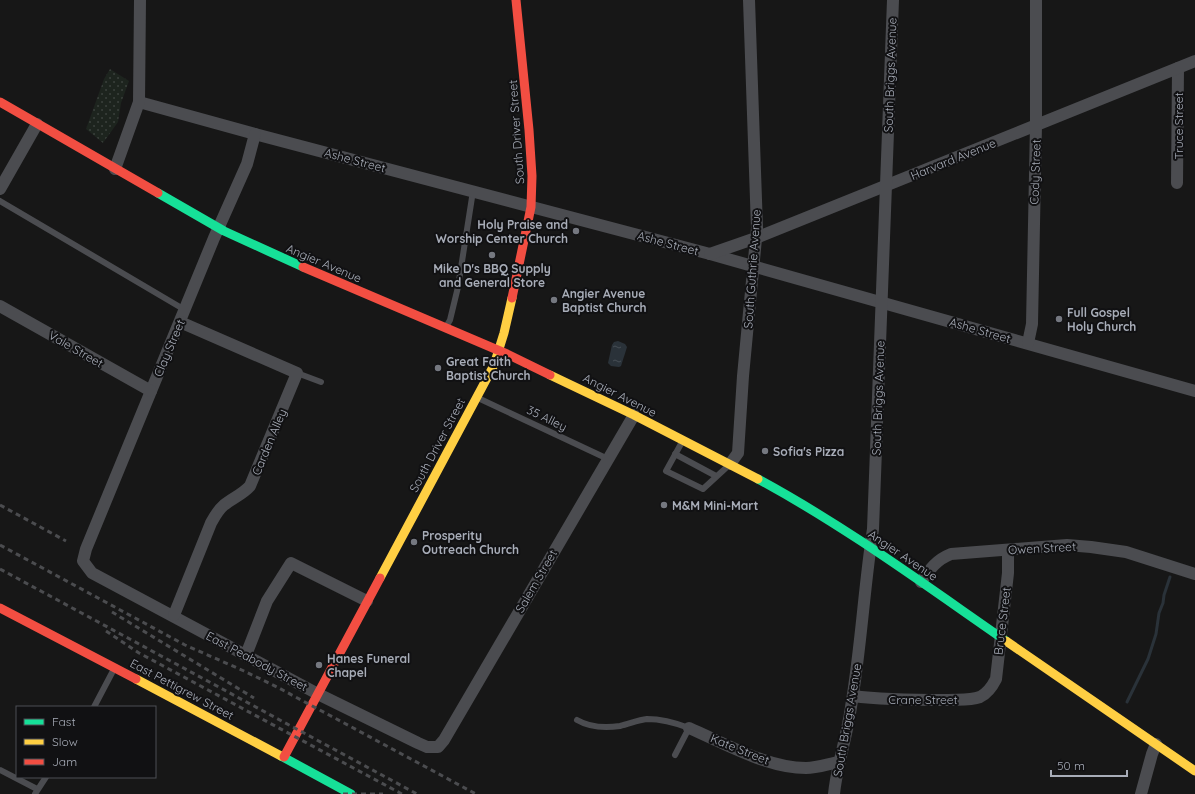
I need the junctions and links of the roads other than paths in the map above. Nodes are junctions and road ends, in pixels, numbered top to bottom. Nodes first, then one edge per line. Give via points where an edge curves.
1 (140, 0) edge
2 (516, 0) edge
3 (749, 0) edge
4 (893, 0) edge
5 (1036, 0) edge
6 (1195, 61) edge
7 (1178, 68) junction
8 (0, 102) edge
9 (139, 102) junction
10 (37, 124) junction
11 (1036, 125) junction
12 (255, 134) junction
13 (115, 169) junction
14 (1178, 183) dead end
15 (887, 185) junction
16 (0, 189) edge
17 (473, 191) junction
18 (0, 201) edge
19 (531, 207) junction
20 (218, 228) junction
21 (756, 238) junction
22 (710, 254) junction
23 (753, 267) junction
24 (882, 304) junction
25 (0, 306) edge
26 (185, 310) junction
27 (180, 322) junction
28 (446, 328) junction
29 (1028, 343) junction
30 (499, 350) junction
31 (297, 373) junction
32 (321, 382) dead end
33 (151, 391) junction
34 (1195, 391) edge
35 (476, 397) junction
36 (634, 415) junction
37 (683, 440) junction
38 (675, 454) junction
39 (608, 459) junction
40 (730, 464) junction
41 (716, 476) junction
42 (870, 547) junction
43 (1008, 550) junction
44 (84, 561) joint
45 (1195, 574) edge
46 (920, 582) junction
47 (367, 601) junction
48 (0, 608) edge
49 (174, 615) junction
50 (1000, 636) junction
51 (246, 655) junction
52 (115, 667) junction
53 (990, 690) joint
54 (318, 694) junction
55 (853, 696) junction
56 (95, 706) edge
57 (578, 720) dead end
58 (689, 728) junction
59 (1156, 744) junction
60 (438, 747) joint
61 (675, 755) dead end
62 (284, 757) junction
63 (839, 762) junction
64 (0, 770) edge
65 (1195, 771) edge
66 (45, 778) edge
67 (335, 790) edge
68 (36, 792) edge
69 (351, 794) edge
70 (834, 794) edge
71 (1141, 794) edge

1 - 9 street
2 - 19 main road, South Driver Street via 529,130
3 - 21 street, South Guthrie Avenue via 758,228
4 - 15 street, South Briggs Avenue
5 - 11 street, Cody Street
6 - 7 street, Harvard Avenue
7 - 11 street, Harvard Avenue
7 - 14 street, Truce Street
8 - 10 main road, Angier Avenue
9 - 12 street, Ashe Street
9 - 13 street
10 - 13 main road, Angier Avenue
10 - 16 street
11 - 15 street, Harvard Avenue
11 - 29 street, Cody Street via 1032,324
12 - 17 street, Ashe Street
12 - 20 street, Clay Street via 247,164
13 - 20 main road, Angier Avenue
15 - 21 street, Harvard Avenue
15 - 24 street, South Briggs Avenue
17 - 19 street, Ashe Street
17 - 28 lane via 458,287
18 - 26 lane
19 - 22 street, Ashe Street
19 - 30 main road, South Driver Street
20 - 26 street, Clay Street
20 - 28 main road, Angier Avenue
21 - 22 street, Harvard Avenue
21 - 23 street, South Guthrie Avenue
22 - 23 street, Ashe Street
23 - 24 street, Ashe Street
23 - 40 street, South Guthrie Avenue via 738,453
24 - 29 street, Ashe Street
24 - 42 street, South Briggs Avenue via 873,529
25 - 33 street, Vale Street
26 - 27 street, Clay Street
27 - 31 street
27 - 33 street, Clay Street
28 - 30 main road, Angier Avenue
29 - 34 street, Ashe Street
30 - 35 main road, South Driver Street via 494,366
30 - 36 main road, Angier Avenue
31 - 32 lane
31 - 49 street, Carden Alley via 250,486 216,514
33 - 44 street, Clay Street via 86,549
35 - 39 lane, 35 Alley
35 - 47 main road, South Driver Street
36 - 37 main road, Angier Avenue
36 - 39 street, Salem Street
37 - 38 lane
37 - 40 main road, Angier Avenue
38 - 41 lane
38 - 41 lane via 666,471 703,489
39 - 60 street, Salem Street
40 - 41 lane
40 - 42 main road, Angier Avenue via 789,496
42 - 46 main road, Angier Avenue
42 - 55 street, South Briggs Avenue
43 - 45 street, Owen Street via 1067,545 1106,548
43 - 46 street, Owen Street via 951,554 942,557
43 - 50 street, Bruce Street via 1008,573
44 - 49 street, East Peabody Street via 92,573
46 - 50 main road, Angier Avenue
47 - 51 street via 291,563 267,601
47 - 54 main road, South Driver Street
48 - 52 main road, East Pettigrew Street
49 - 51 street, East Peabody Street
50 - 53 street, Bruce Street via 996,679
50 - 59 main road, Angier Avenue
51 - 54 street, East Peabody Street
52 - 56 lane
52 - 62 main road, East Pettigrew Street
53 - 55 street, Crane Street via 970,699 882,699
54 - 60 street, East Peabody Street via 418,744
54 - 62 main road, South Driver Street
55 - 63 street, South Briggs Avenue
57 - 58 lane via 584,724 619,726 647,719
58 - 61 lane
58 - 63 street, Kate Street via 757,758 783,766 806,768
59 - 65 main road, Angier Avenue
59 - 71 street
62 - 67 main road, East Pettigrew Street
63 - 70 street, South Briggs Avenue
64 - 68 lane
66 - 68 lane
67 - 69 main road, East Pettigrew Street

